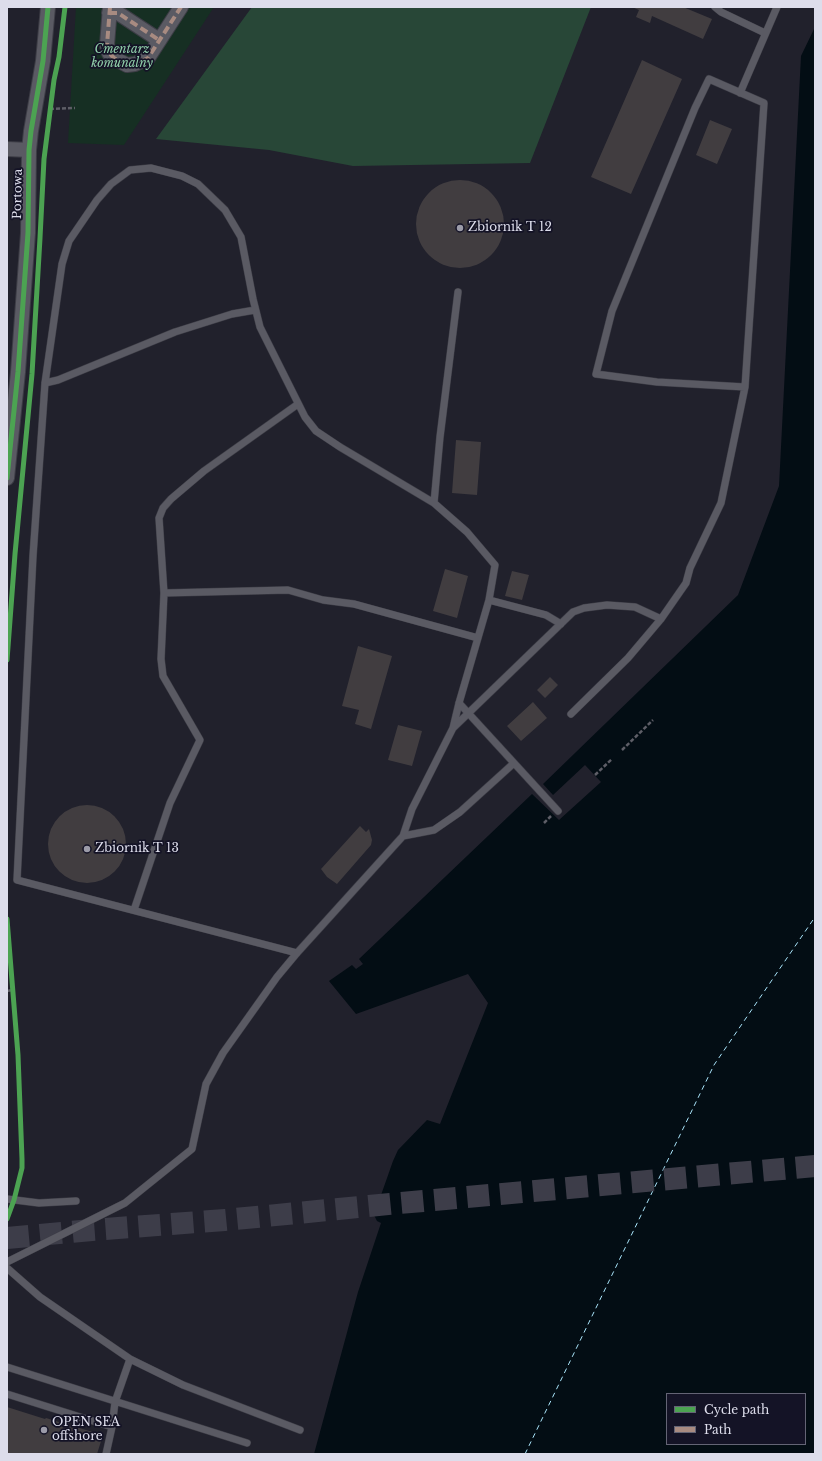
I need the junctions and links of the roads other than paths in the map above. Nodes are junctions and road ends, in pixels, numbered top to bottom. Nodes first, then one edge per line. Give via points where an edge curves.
1 (48, 7) edge
2 (181, 7) edge
3 (715, 7) edge
4 (777, 7) edge
5 (109, 10) edge
6 (765, 33) junction
7 (160, 40) junction
8 (740, 93) junction
9 (7, 149) edge
10 (29, 150) junction
11 (458, 292) dead end
12 (255, 310) junction
13 (45, 383) junction
14 (745, 387) junction
15 (298, 404) junction
16 (7, 478) edge
17 (434, 502) junction
18 (164, 593) junction
19 (489, 600) junction
20 (661, 619) junction
21 (561, 624) junction
22 (478, 638) junction
23 (459, 703) junction
24 (469, 714) junction
25 (571, 714) dead end
26 (453, 728) junction
27 (514, 763) junction
28 (556, 813) road end
29 (403, 836) junction
30 (134, 910) junction
31 (297, 953) junction
32 (7, 1199) edge
33 (76, 1201) dead end
34 (7, 1262) edge
35 (7, 1268) edge
36 (130, 1359) junction
37 (7, 1368) edge
38 (7, 1394) edge
39 (115, 1402) junction
40 (112, 1427) junction
41 (300, 1430) dead end
42 (247, 1442) dead end
43 (106, 1454) edge

1 - 10 street, Portowa via 43,61
2 - 7 street
3 - 6 lane
4 - 6 lane
5 - 7 street
5 - 7 street via 107,46 114,58 127,65 135,64 148,58
6 - 8 lane
8 - 14 lane via 764,103
8 - 14 lane via 709,79 612,311 596,374 657,382
9 - 10 street
10 - 16 street, Portowa via 28,233
11 - 17 lane
12 - 13 lane via 232,314 175,332
12 - 13 lane via 241,236 224,210 198,184 182,176 151,168 130,170 111,184 97,200 69,241 62,264
12 - 15 lane via 260,327
13 - 30 lane via 33,556 17,880
14 - 20 lane via 721,503 690,568 686,583
15 - 17 lane via 316,431
15 - 18 lane via 204,471 163,508 158,518
17 - 19 lane via 468,532 495,565
18 - 22 lane via 288,590 323,600 354,604
18 - 30 lane via 161,659 163,676 200,740 170,803
19 - 21 lane via 546,615
19 - 22 lane
20 - 21 lane via 636,607 607,605 573,612
20 - 25 lane via 628,658
21 - 24 lane
22 - 23 lane
23 - 24 lane
23 - 26 lane
24 - 26 lane
24 - 27 lane
26 - 29 lane via 412,809
27 - 28 lane
27 - 29 lane via 460,812 434,830
29 - 31 lane
30 - 31 lane
31 - 34 lane via 223,1053 206,1084 192,1149 125,1203
32 - 33 lane via 39,1203
35 - 36 lane via 40,1297
36 - 39 lane
36 - 41 lane via 183,1385
37 - 39 lane
38 - 40 lane
39 - 40 lane
39 - 42 lane
40 - 43 lane

